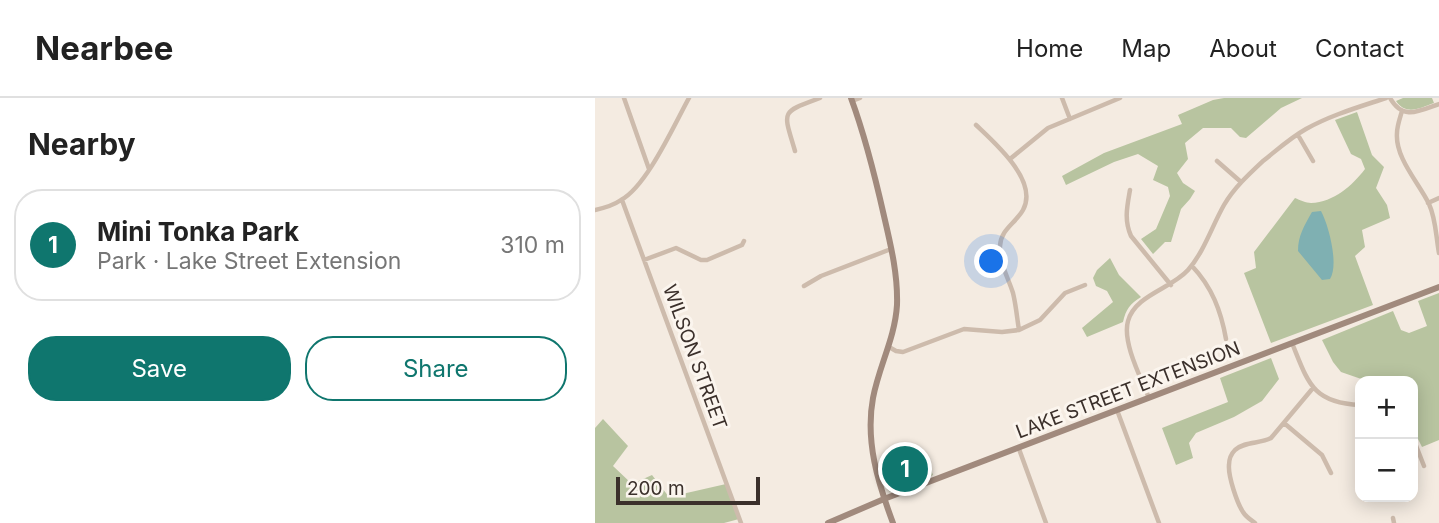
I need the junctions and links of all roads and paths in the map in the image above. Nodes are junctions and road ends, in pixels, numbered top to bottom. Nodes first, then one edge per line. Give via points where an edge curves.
1 (624, 98) edge
2 (689, 98) edge
3 (821, 98) edge
4 (860, 98) edge
5 (1062, 98) edge
6 (1120, 98) edge
7 (1388, 98) edge
8 (851, 99) edge
9 (1439, 104) edge
10 (1402, 111) junction
11 (1070, 119) junction
12 (977, 125) dead end
13 (1298, 135) junction
14 (795, 151) dead end
15 (1010, 159) junction
16 (1217, 161) dead end
17 (1313, 161) dead end
18 (650, 170) junction
19 (1241, 182) junction
20 (1130, 190) dead end
21 (1439, 198) edge
22 (622, 200) junction
23 (1428, 203) junction
24 (595, 210) edge
25 (744, 241) dead end
26 (891, 249) junction
27 (1439, 253) edge
28 (644, 260) junction
29 (1192, 266) junction
30 (1085, 285) dead end
31 (1171, 285) junction
32 (804, 286) dead end
33 (1439, 287) edge
34 (1019, 330) junction
35 (1226, 340) dead end
36 (1292, 343) junction
37 (889, 346) junction
38 (1313, 388) junction
39 (1149, 398) junction
40 (1355, 405) edge
41 (1117, 410) junction
42 (1284, 423) junction
43 (1019, 449) junction
44 (1418, 450) edge
45 (1425, 466) dead end
46 (1331, 473) dead end
47 (884, 499) junction
48 (741, 523) edge
49 (828, 523) edge
50 (893, 523) edge
51 (1046, 523) edge
52 (1159, 523) edge
53 (1255, 523) edge

1 - 18 street
2 - 18 street
3 - 14 street via 788,113
4 - 8 street
5 - 11 street
6 - 11 street
7 - 10 street
7 - 13 street via 1320,122
8 - 26 street
9 - 10 street via 1413,113
10 - 23 street via 1398,145
11 - 15 street via 1048,128
12 - 15 street
13 - 17 street
13 - 19 street
15 - 34 street via 1025,190 1025,203 1004,231 1000,256
16 - 19 street
18 - 22 street
19 - 29 street
20 - 31 street via 1126,216 1131,236
21 - 23 street
22 - 24 street
22 - 28 street, WILSON STREET
23 - 27 street
25 - 28 street via 707,260 676,248
26 - 32 street
26 - 37 street via 897,305
28 - 48 street, WILSON STREET
29 - 31 street
29 - 35 street via 1215,298
30 - 34 street via 1065,293 1040,320
31 - 39 street via 1139,303 1128,320 1129,345
33 - 36 street, LAKE STREET EXTENSION
34 - 37 street via 964,329 903,352
36 - 38 street
36 - 39 street, LAKE STREET EXTENSION
37 - 47 street via 871,416 874,463
38 - 40 street via 1338,403
38 - 42 street
39 - 41 street, LAKE STREET EXTENSION
41 - 43 street, LAKE STREET EXTENSION
41 - 52 street
42 - 46 street via 1322,455
42 - 53 street via 1271,438 1241,446 1229,460 1238,502
43 - 47 street, LAKE STREET EXTENSION
43 - 51 street
44 - 45 street
47 - 49 street, LAKE STREET EXTENSION
47 - 50 street

